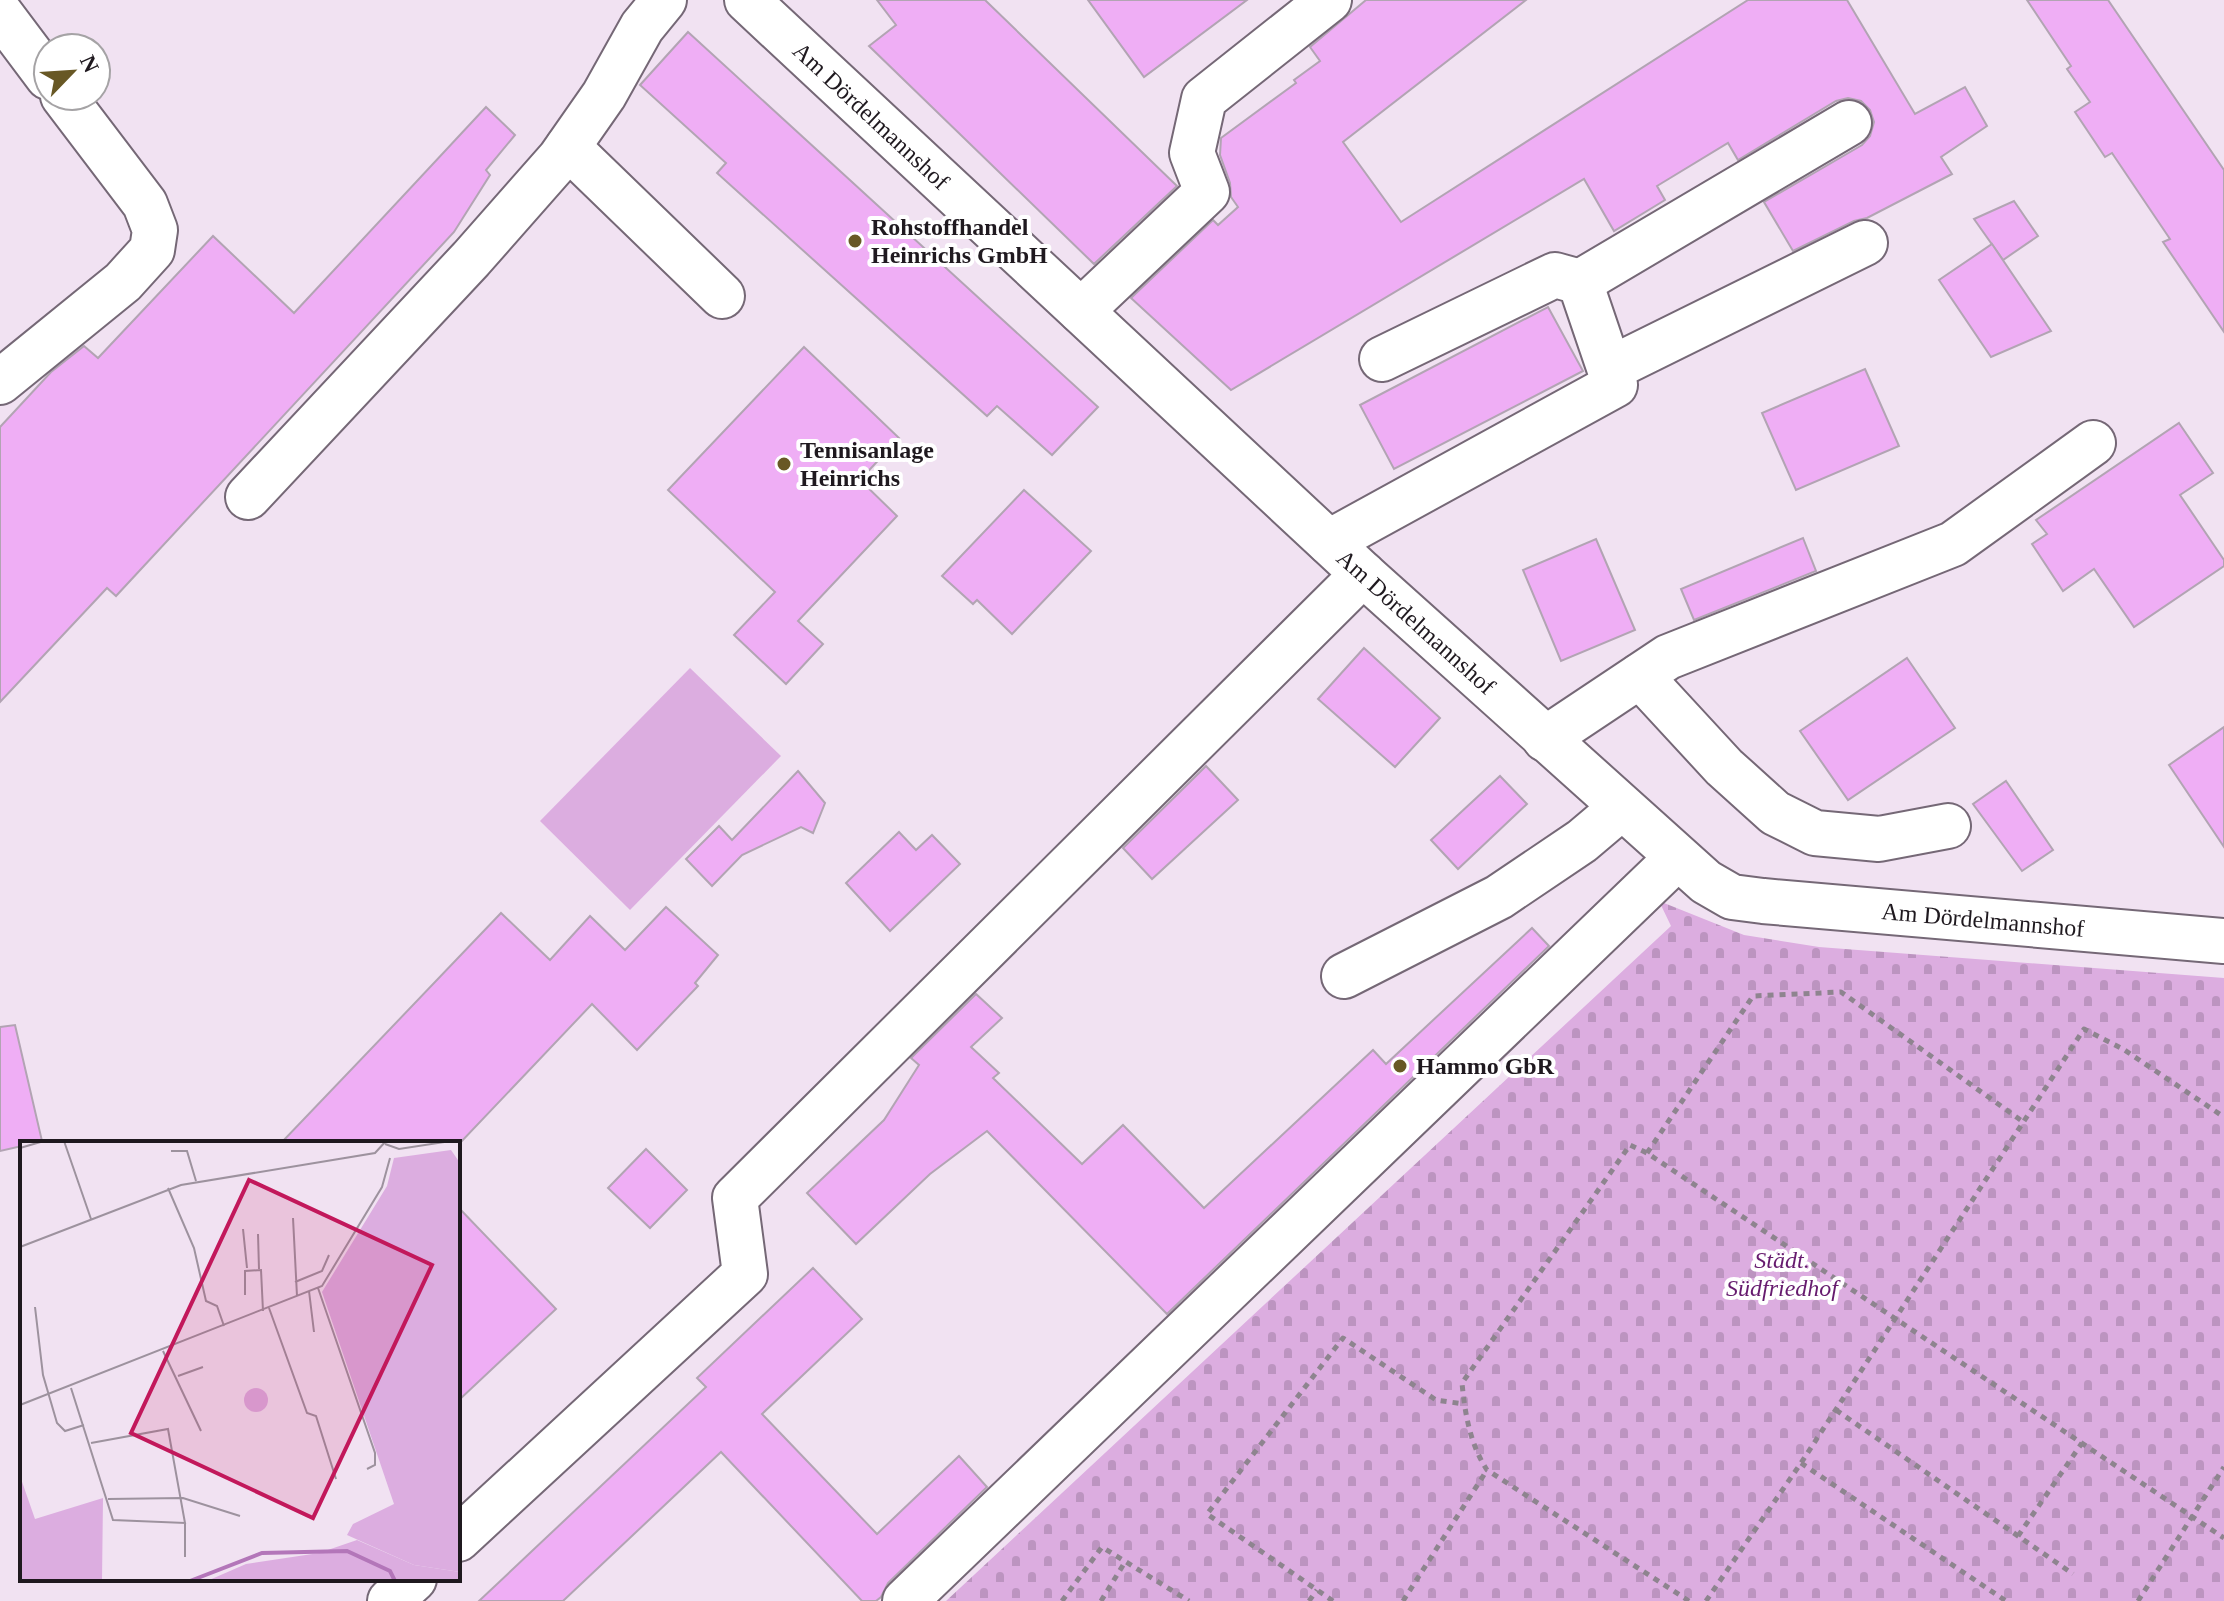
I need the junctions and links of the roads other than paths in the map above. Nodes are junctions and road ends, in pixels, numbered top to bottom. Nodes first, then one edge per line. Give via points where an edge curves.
1 (664, 0) edge
2 (747, 0) edge
3 (1329, 0) edge
4 (0, 13) edge
5 (32, 56) edge
6 (75, 112) edge
7 (1849, 123) dead end
8 (568, 147) junction
9 (1865, 243) dead end
10 (1580, 282) junction
11 (722, 296) dead end
12 (1081, 311) junction
13 (1382, 359) dead end
14 (1610, 369) junction
15 (0, 382) edge
16 (2093, 443) dead end
17 (248, 497) dead end
18 (1329, 542) junction
19 (1363, 574) junction
20 (1640, 676) junction
21 (1545, 739) junction
22 (1621, 808) junction
23 (1948, 826) dead end
24 (1677, 858) junction
25 (2224, 941) edge
26 (1344, 976) dead end
27 (460, 1537) edge
28 (412, 1581) edge
29 (390, 1601) edge
30 (905, 1601) edge

1 - 8 street
2 - 12 street, Am Dördelmannshof
3 - 12 street via 1204,99 1192,153 1207,192
4 - 5 street
6 - 15 street via 145,204 155,230 152,250 123,282
7 - 10 street
8 - 11 street
8 - 17 street
9 - 14 street
10 - 13 street via 1555,275
10 - 14 street
12 - 18 street, Am Dördelmannshof
14 - 18 street via 1615,385
16 - 20 street via 1953,544 1668,657
18 - 19 street, Am Dördelmannshof
19 - 21 street, Am Dördelmannshof
19 - 27 street via 735,1198 745,1274
20 - 21 street
20 - 23 street via 1724,767 1775,813 1815,833 1879,839
21 - 22 street, Am Dördelmannshof
22 - 24 street, Am Dördelmannshof
22 - 26 street via 1499,897
24 - 25 street, Am Dördelmannshof via 1732,897
24 - 30 street
28 - 29 street

